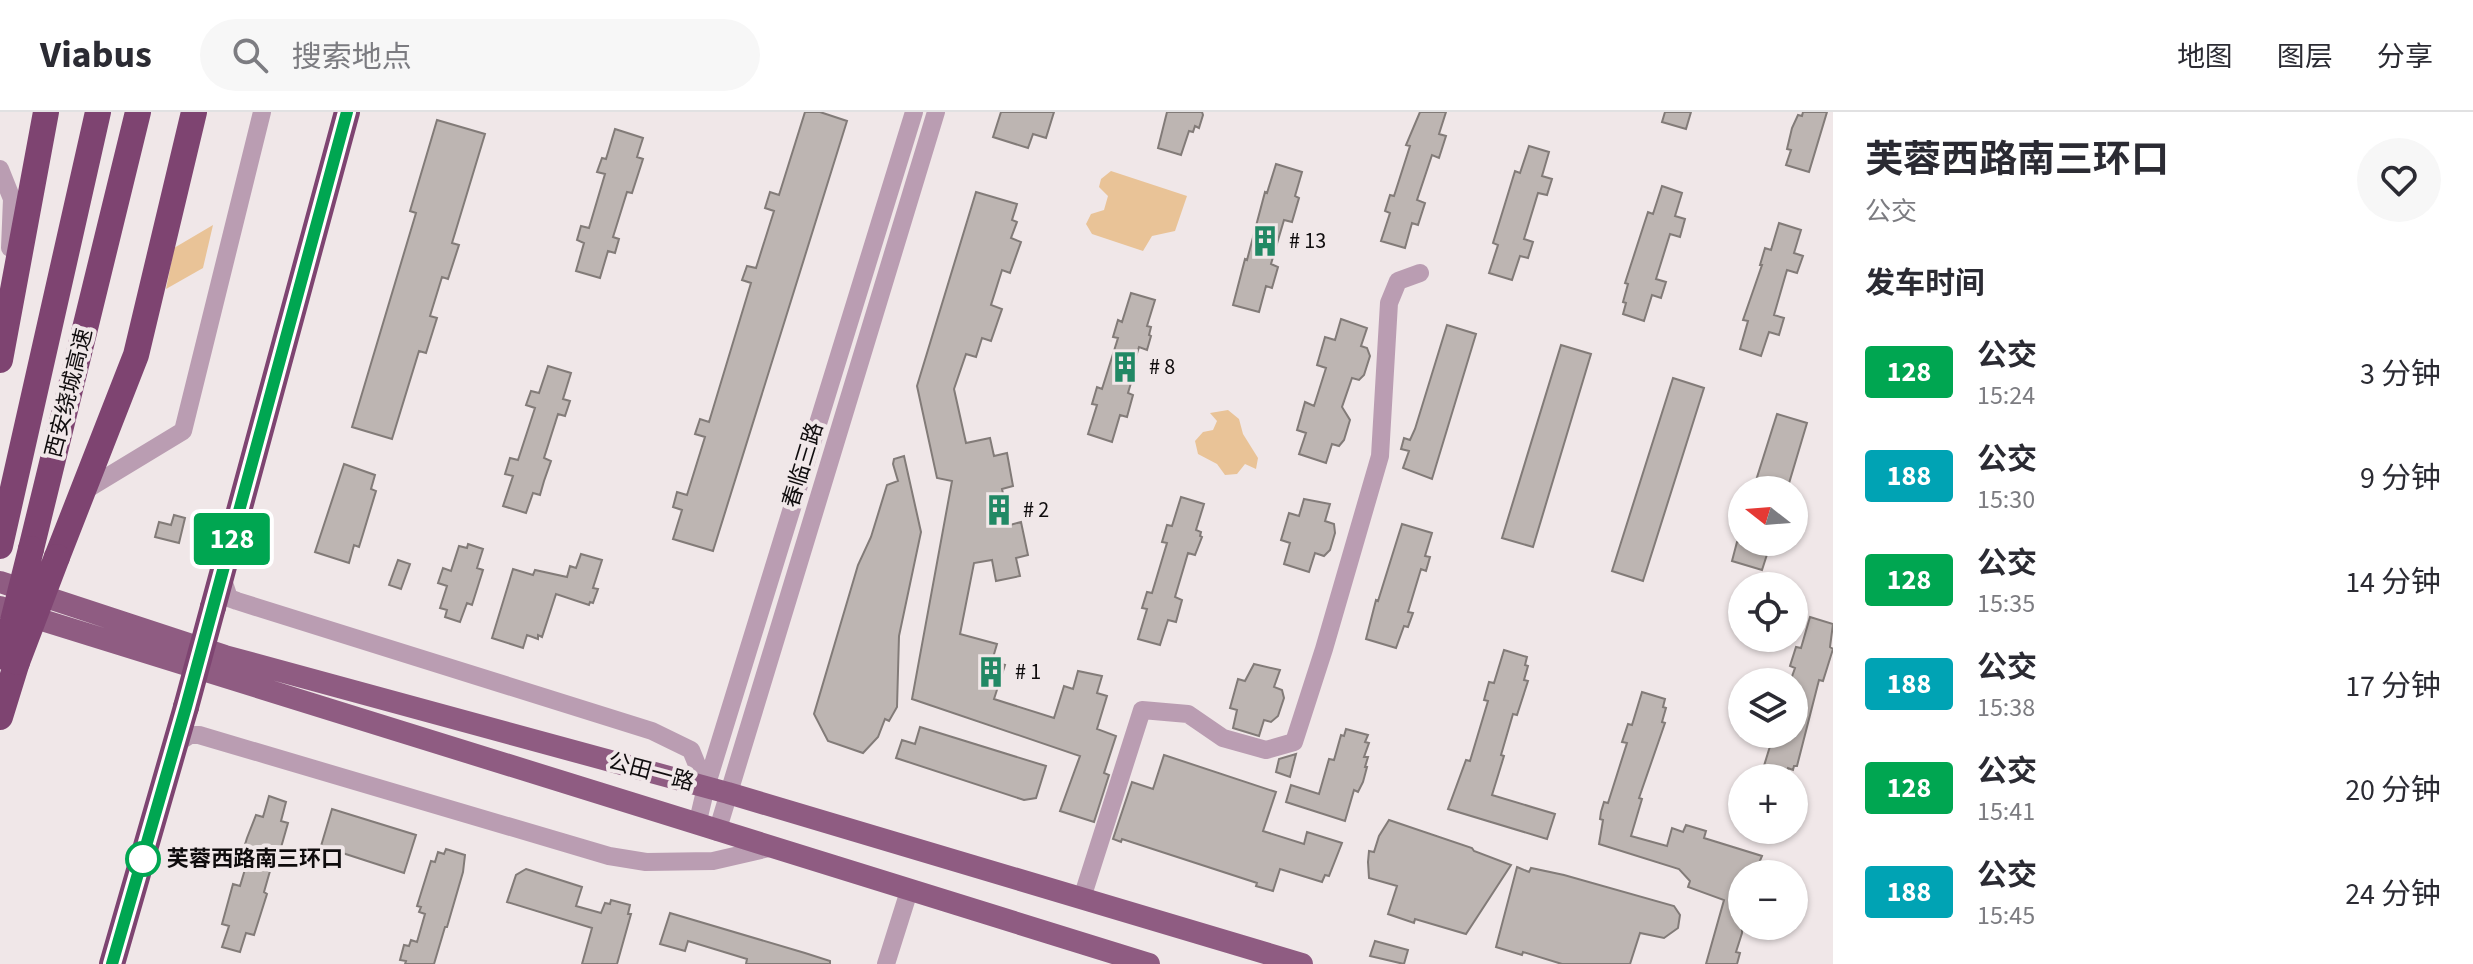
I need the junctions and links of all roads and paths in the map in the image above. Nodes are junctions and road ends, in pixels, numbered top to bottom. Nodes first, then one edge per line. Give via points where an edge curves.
1 (46, 112) edge
2 (98, 112) edge
3 (138, 112) edge
4 (194, 112) edge
5 (262, 112) edge
6 (347, 112) edge
7 (914, 112) edge
8 (936, 112) edge
9 (0, 169) edge
10 (1420, 273) dead end
11 (0, 299) edge
12 (0, 360) edge
13 (84, 491) junction
14 (1, 543) edge
15 (222, 577) junction
16 (0, 582) edge
17 (0, 607) edge
18 (7, 664) edge
19 (0, 717) edge
20 (176, 744) junction
21 (717, 790) junction
22 (707, 828) junction
23 (769, 848) junction
24 (909, 891) junction
25 (1082, 898) junction
26 (112, 964) edge
27 (886, 964) edge
28 (1149, 964) edge
29 (1302, 964) edge

1 - 12 highway
2 - 14 highway, 西安绕城高速
3 - 18 highway, 西安绕城高速, bridge
4 - 13 highway via 136,355
5 - 13 street via 183,431
6 - 15 highway
7 - 21 street, 春临三路
8 - 21 street, 春临三路
9 - 11 street via 12,199
10 - 25 street via 1398,281 1389,303 1380,456 1294,742 1266,750 1223,738 1188,714 1142,710
13 - 18 highway, bridge
15 - 20 highway, bridge
15 - 21 street via 229,598 237,601 652,731 691,750
16 - 21 main road, 公田一路 via 225,656
17 - 22 main road, 公田一路
18 - 19 highway
20 - 23 street via 199,735 609,856 646,862 713,861
20 - 26 highway
21 - 22 street, 春临三路
21 - 25 main road, 公田一路
22 - 23 main road, 公田一路
23 - 24 main road, 公田一路
24 - 27 street
24 - 28 main road, 公田一路
25 - 29 main road, 公田一路

